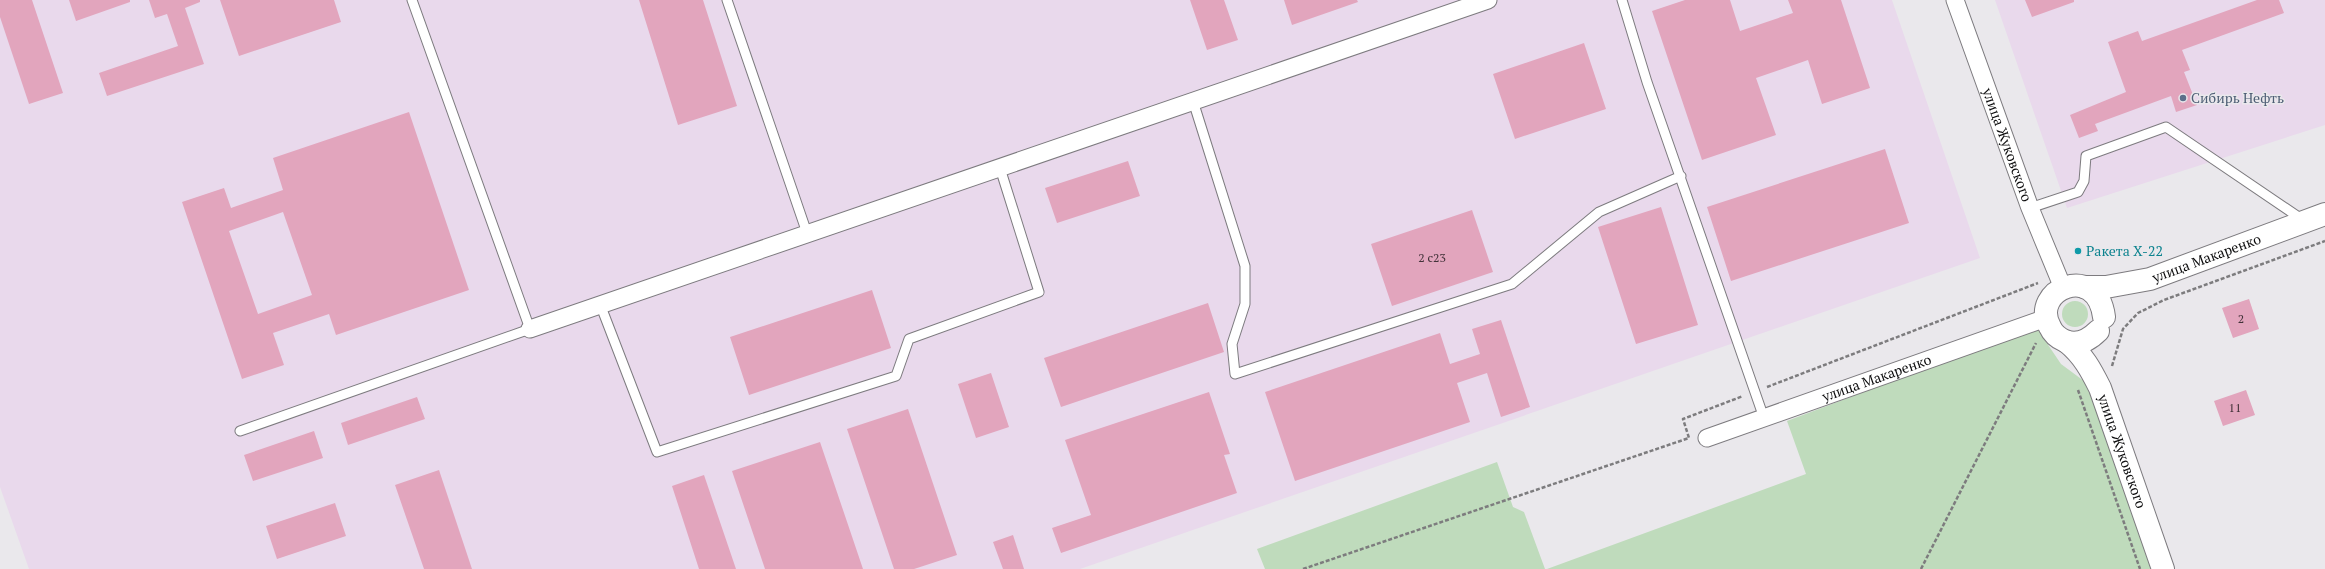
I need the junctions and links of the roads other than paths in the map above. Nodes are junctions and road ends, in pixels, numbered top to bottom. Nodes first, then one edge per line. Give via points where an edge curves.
1 (412, 0) edge
2 (727, 0) edge
3 (1488, 0) edge
4 (1622, 0) edge
5 (1955, 0) edge
6 (1193, 101) junction
7 (1000, 168) junction
8 (1681, 176) junction
9 (2030, 208) junction
10 (2315, 217) edge
11 (807, 233) junction
12 (2150, 279) junction
13 (2061, 282) junction
14 (2084, 287) junction
15 (600, 304) junction
16 (2047, 321) junction
17 (2101, 324) junction
18 (530, 328) junction
19 (2067, 342) junction
20 (2107, 380) junction
21 (1764, 418) junction
22 (240, 431) dead end
23 (1706, 438) dead end
24 (2163, 569) edge

1 - 18 lane
2 - 11 lane
3 - 6 street
4 - 8 lane via 1647,82
5 - 9 street, улица Жуковского
6 - 7 street
6 - 8 lane via 1245,266 1245,304 1232,344 1235,374 1512,284 1599,212
7 - 11 street
7 - 15 lane via 1039,292 909,339 896,376 656,452
8 - 21 lane
9 - 10 lane via 2078,192 2084,181 2086,156 2166,127
9 - 13 street, улица Жуковского
10 - 12 street, улица Макаренко
11 - 15 street
12 - 14 street, улица Макаренко via 2106,287
12 - 17 street via 2123,298
13 - 14 street
13 - 16 street via 2050,300
14 - 17 street via 2095,294 2102,304
15 - 18 street
16 - 19 street via 2059,338
16 - 21 street, улица Макаренко
17 - 19 street via 2084,341
17 - 20 street via 2096,365
18 - 22 lane
19 - 20 street, улица Жуковского via 2080,353 2091,368
20 - 24 street, улица Жуковского
21 - 23 street, улица Макаренко

